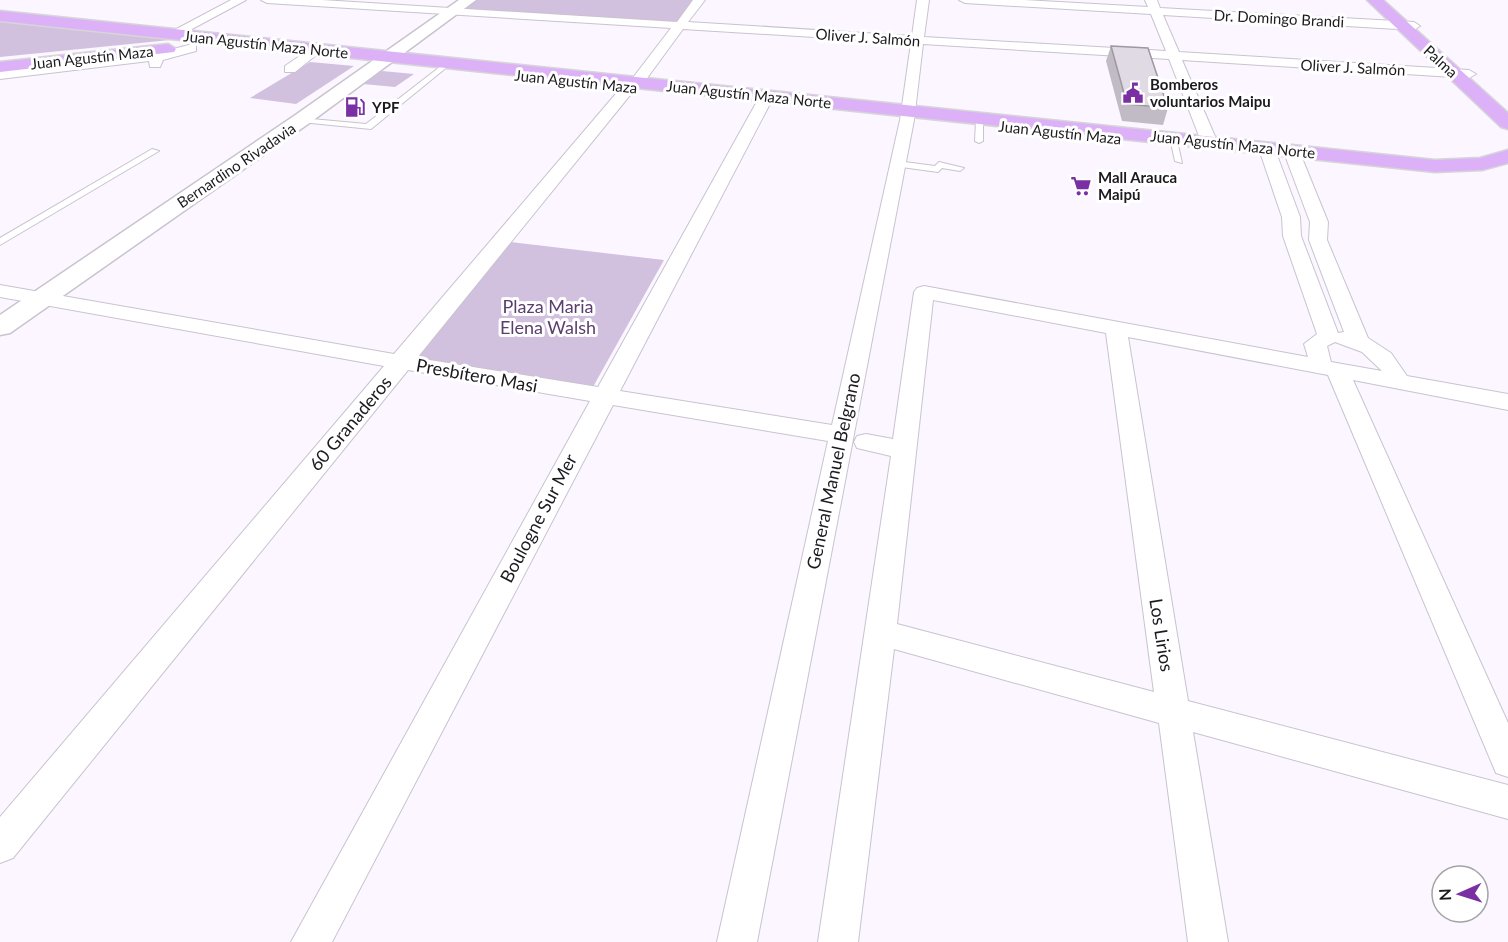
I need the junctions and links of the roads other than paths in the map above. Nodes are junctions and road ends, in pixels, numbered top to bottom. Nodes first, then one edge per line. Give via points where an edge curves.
1 (240, 0) edge
2 (267, 0) edge
3 (469, 0) edge
4 (699, 0) edge
5 (922, 0) edge
6 (965, 0) edge
7 (1374, 0) edge
8 (1385, 0) edge
9 (1153, 5) edge
10 (452, 8) edge
11 (0, 16) edge
12 (680, 25) junction
13 (1408, 26) junction
14 (173, 34) junction
15 (918, 40) junction
16 (280, 45) junction
17 (192, 48) junction
18 (310, 53) junction
19 (1175, 56) junction
20 (384, 58) junction
21 (0, 61) edge
22 (443, 67) junction
23 (0, 68) edge
24 (290, 69) dead end
25 (1461, 73) junction
26 (0, 75) edge
27 (633, 84) junction
28 (766, 98) junction
29 (1508, 109) edge
30 (908, 113) junction
31 (294, 120) junction
32 (1508, 123) edge
33 (1209, 141) junction
34 (155, 151) dead end
35 (1269, 155) junction
36 (1294, 158) junction
37 (1506, 163) edge
38 (897, 164) junction
39 (960, 168) dead end
40 (1438, 173) joint
41 (0, 243) edge
42 (0, 291) edge
43 (36, 296) junction
44 (0, 315) edge
45 (0, 327) edge
46 (1116, 328) junction
47 (1329, 336) junction
48 (1359, 342) junction
49 (401, 362) junction
50 (1329, 368) junction
51 (1398, 381) junction
52 (604, 396) junction
53 (1508, 402) edge
54 (853, 438) junction
55 (904, 450) junction
56 (881, 633) junction
57 (1174, 713) junction
58 (1508, 761) edge
59 (1508, 802) edge
60 (0, 845) edge
61 (310, 942) edge
62 (737, 942) edge
63 (838, 942) edge
64 (1208, 942) edge

1 - 14 street
2 - 10 street, Oliver J. Salmón
3 - 10 street, Bernardino Rivadavia
4 - 12 street, 60 Granaderos
5 - 15 street, General Manuel Belgrano
6 - 9 street, Dr. Domingo Brandi
7 - 13 main road, Palma
8 - 13 main road, Palma
9 - 13 street, Dr. Domingo Brandi
9 - 19 street
10 - 12 street, Oliver J. Salmón
10 - 20 street, Bernardino Rivadavia
11 - 14 main road, Juan Agustín Maza Norte
12 - 15 street, Oliver J. Salmón
12 - 27 street, 60 Granaderos
13 - 25 main road, Palma
14 - 16 main road, Juan Agustín Maza Norte
15 - 19 street, Oliver J. Salmón
15 - 30 street, General Manuel Belgrano
16 - 20 main road, Juan Agustín Maza Norte
16 - 21 main road, Juan Agustín Maza via 183,43
17 - 18 main road, Juan Agustín Maza
17 - 23 main road, Juan Agustín Maza
17 - 26 street via 155,61
18 - 20 main road, Juan Agustín Maza
18 - 24 street
19 - 25 street, Oliver J. Salmón
19 - 33 street
20 - 22 main road, Juan Agustín Maza
20 - 27 main road, Juan Agustín Maza Norte
20 - 31 street, Bernardino Rivadavia
22 - 27 main road, Juan Agustín Maza
22 - 31 lane via 368,127
25 - 29 main road, Palma
25 - 32 main road, Palma
27 - 28 main road, Juan Agustín Maza
27 - 49 street, 60 Granaderos
28 - 30 main road, Juan Agustín Maza
28 - 52 street, Boulogne Sur Mer
30 - 33 main road, Juan Agustín Maza Norte
30 - 35 main road, Juan Agustín Maza via 979,132 1177,153
30 - 38 street, General Manuel Belgrano
31 - 43 street, Bernardino Rivadavia
33 - 37 main road, Juan Agustín Maza Norte via 1435,166
34 - 41 lane
35 - 36 main road, Juan Agustín Maza
35 - 47 street via 1291,217 1292,236
36 - 40 main road, Juan Agustín Maza
36 - 48 street via 1319,222 1318,240
37 - 40 main road, Juan Agustín Maza Norte
38 - 39 lane
38 - 54 street, General Manuel Belgrano
42 - 43 street, Presbítero Masi
43 - 44 street, Bernardino Rivadavia
43 - 45 street, Bernardino Rivadavia
43 - 49 street, Presbítero Masi
46 - 50 street
46 - 55 street via 924,292
46 - 57 street, Los Lirios
47 - 48 street
47 - 50 street via 1315,344
48 - 51 street via 1387,358
49 - 52 street, Presbítero Masi
49 - 60 street, 60 Granaderos
50 - 51 street
50 - 58 street
51 - 53 street
52 - 54 street, Presbítero Masi
52 - 61 street, Boulogne Sur Mer
54 - 55 street, Presbítero Masi
54 - 62 street, General Manuel Belgrano
55 - 56 street
56 - 57 street
56 - 63 street
57 - 59 street
57 - 64 street, Los Lirios

